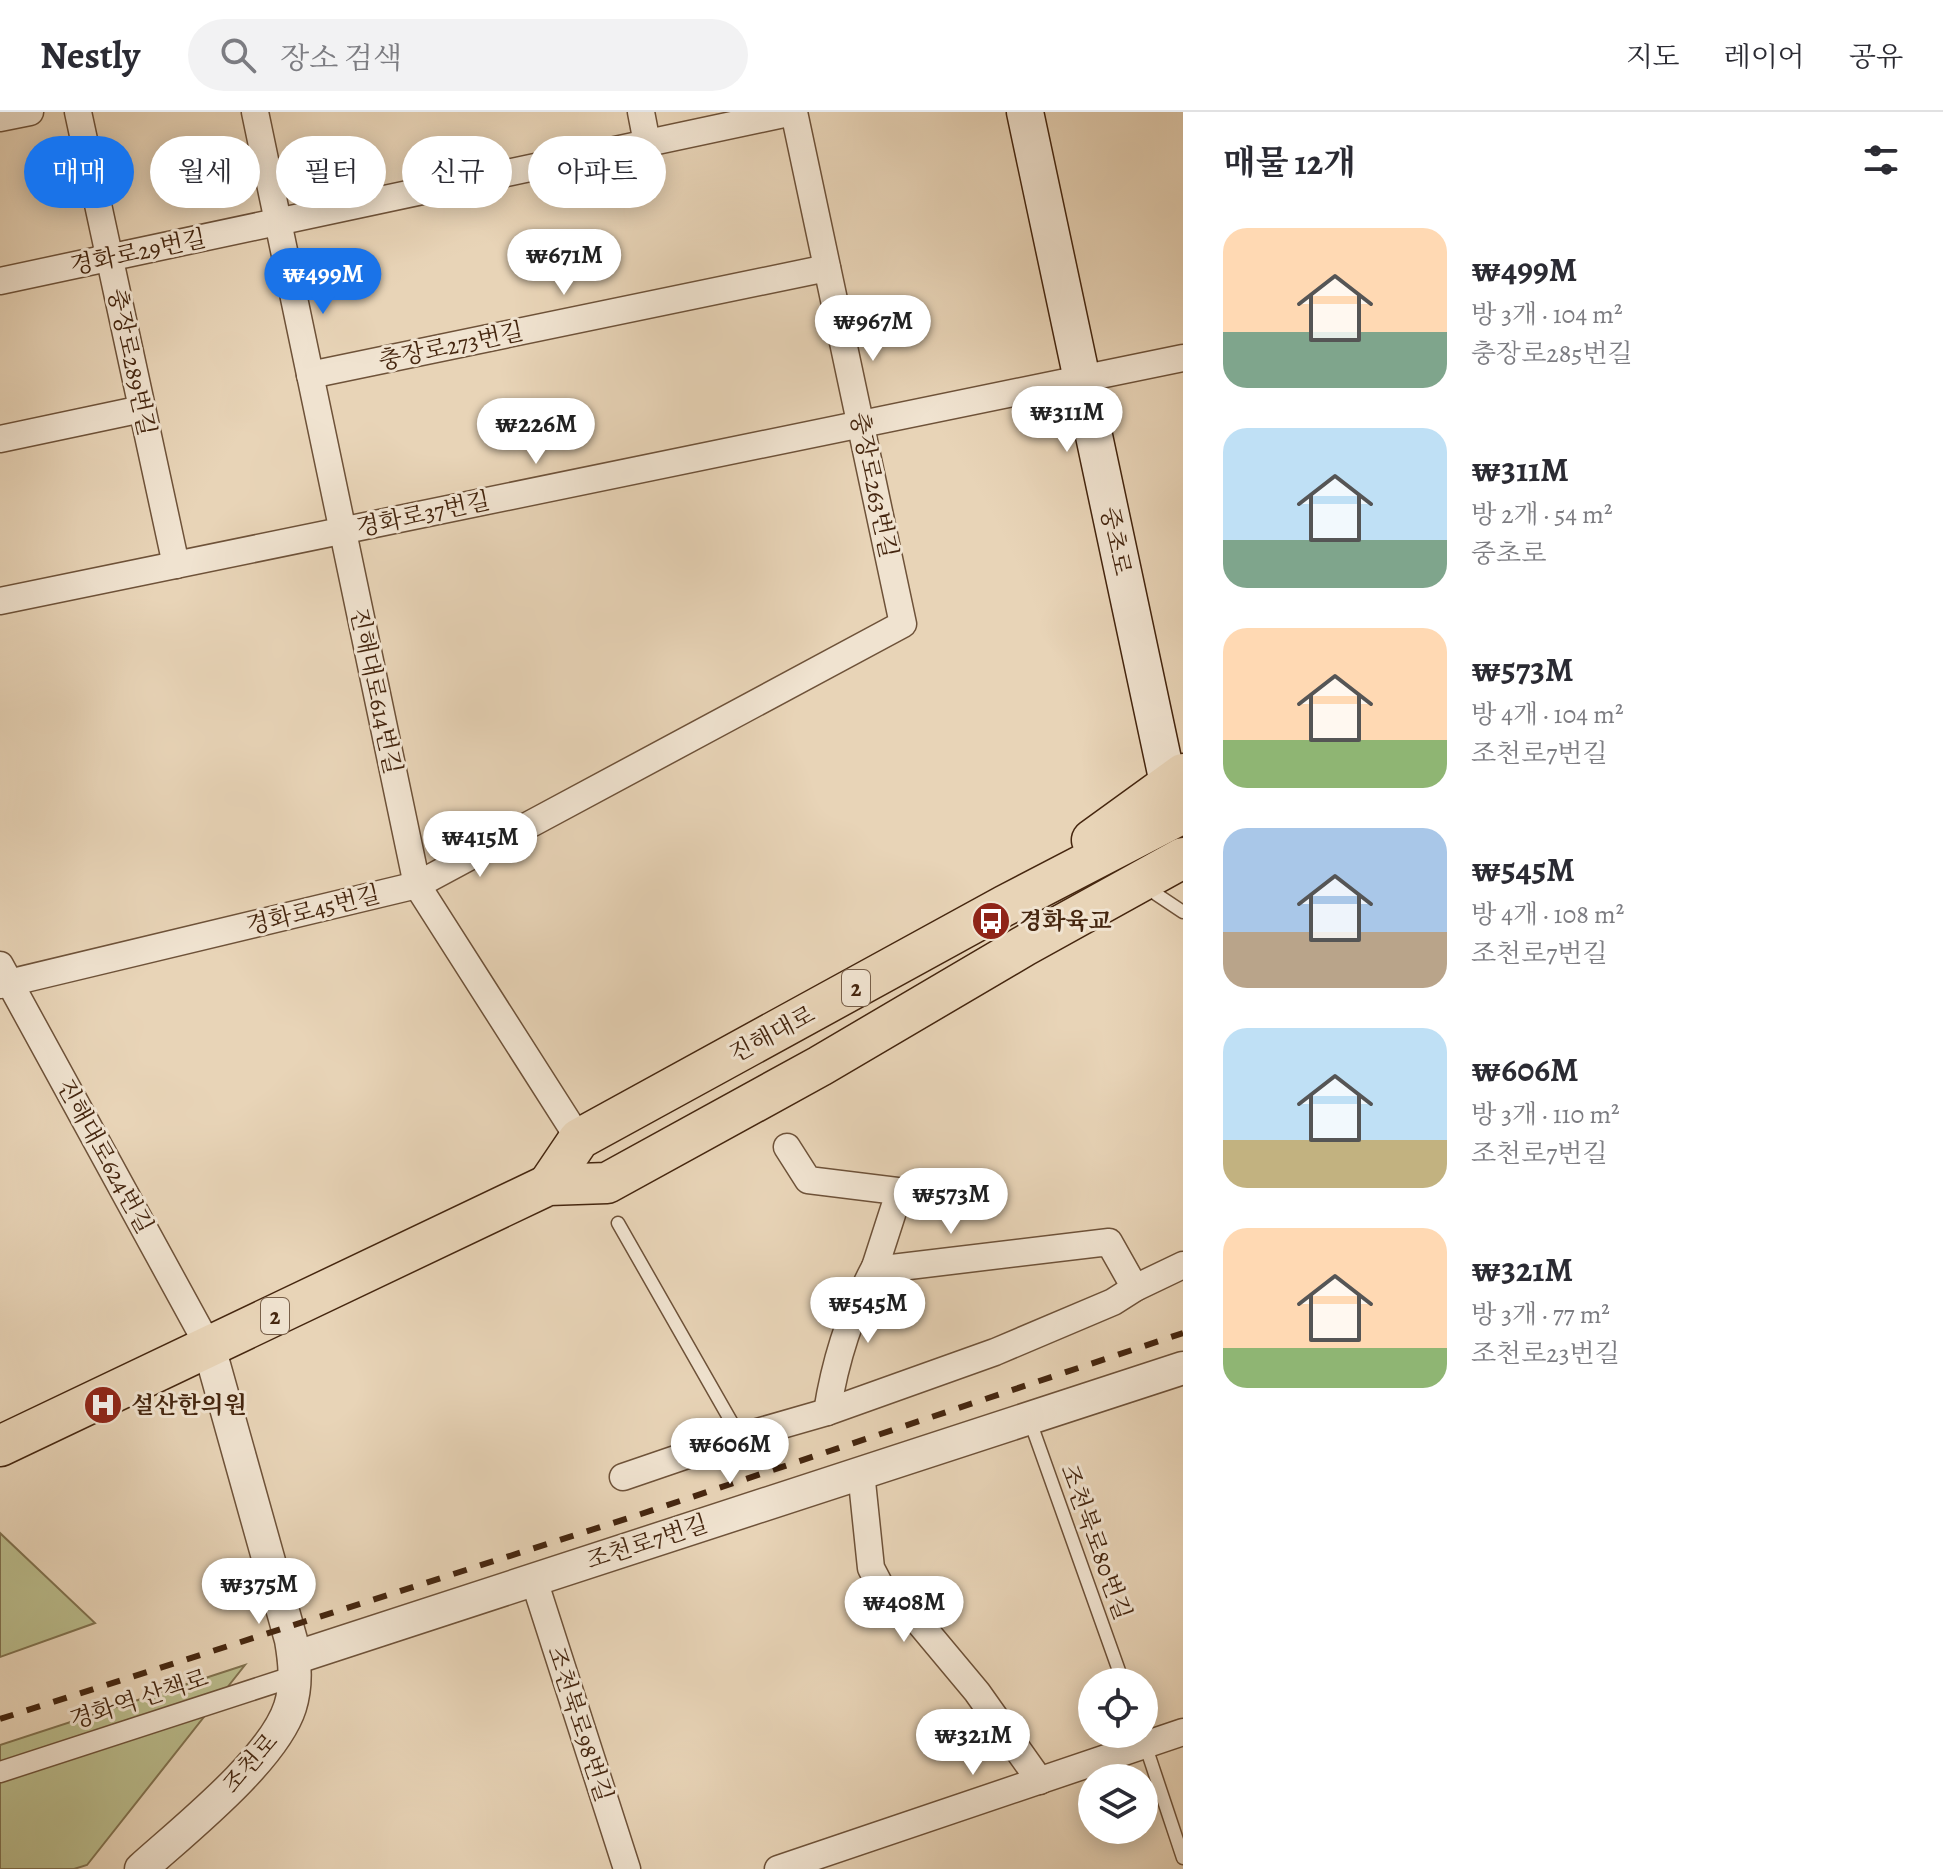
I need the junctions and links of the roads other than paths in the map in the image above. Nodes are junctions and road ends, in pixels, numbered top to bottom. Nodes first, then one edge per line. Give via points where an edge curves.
1 (30, 112) edge
2 (78, 112) edge
3 (255, 112) edge
4 (641, 112) edge
5 (794, 112) edge
6 (1025, 112) edge
7 (0, 118) edge
8 (646, 136) edge
9 (666, 139) edge
10 (528, 168) edge
11 (278, 222) junction
12 (110, 258) junction
13 (827, 268) junction
14 (0, 281) edge
15 (1183, 358) edge
16 (310, 375) junction
17 (1082, 379) junction
18 (142, 409) junction
19 (861, 425) junction
20 (0, 439) edge
21 (343, 531) junction
22 (176, 565) junction
23 (0, 601) edge
24 (903, 624) joint
25 (1178, 790) edge
26 (1183, 858) edge
27 (417, 885) junction
28 (1174, 897) edge
29 (1092, 907) junction
30 (3, 978) edge
31 (579, 1139) junction
32 (787, 1147) dead end
33 (548, 1185) junction
34 (618, 1223) dead end
35 (1183, 1265) edge
36 (875, 1267) junction
37 (1135, 1288) junction
38 (209, 1347) junction
39 (1183, 1368) edge
40 (827, 1412) junction
41 (1028, 1417) junction
42 (740, 1437) junction
43 (0, 1446) edge
44 (861, 1472) junction
45 (623, 1477) dead end
46 (534, 1580) junction
47 (294, 1667) junction
48 (1118, 1668) edge
49 (1183, 1732) edge
50 (1158, 1737) edge
51 (1123, 1748) edge
52 (1146, 1748) edge
53 (0, 1772) edge
54 (1040, 1781) junction
55 (1183, 1858) edge
56 (141, 1869) edge
57 (627, 1869) edge
58 (778, 1869) edge

1 - 7 street
2 - 12 street, 충장로289번길
3 - 11 street, 진해대로614번길
4 - 8 street
5 - 9 street, 경화로29번길
5 - 13 street, 충장로263번길
6 - 17 main road, 중초로
10 - 11 street, 경화로29번길
11 - 12 street, 경화로29번길
11 - 16 street, 진해대로614번길
12 - 14 street, 경화로29번길
12 - 18 street, 충장로289번길
13 - 16 street, 충장로273번길
13 - 19 street, 충장로263번길
15 - 17 street, 경화로37번길
16 - 21 street, 진해대로614번길
17 - 19 street, 경화로37번길
17 - 25 main road, 중초로
18 - 20 street
18 - 22 street, 충장로289번길
19 - 21 street, 경화로37번길
19 - 24 street, 충장로263번길
21 - 22 street, 경화로37번길
21 - 27 street, 진해대로614번길
22 - 23 street, 경화로37번길
24 - 27 street, 경화로45번길
25 - 31 main road, 진해대로 / 2 via 1004,906
26 - 29 main road, 진해대로 / 2
27 - 30 street, 경화로45번길
27 - 31 street, 진해대로614번길
28 - 29 main road
29 - 33 main road, 진해대로 / 2 via 607,1183
30 - 38 street, 진해대로624번길
31 - 33 main road, 진해대로 / 2
32 - 36 street via 808,1180 897,1191
33 - 38 main road, 진해대로 / 2
34 - 42 lane
35 - 37 street
36 - 37 street via 1109,1242
36 - 40 street via 846,1333
37 - 40 street via 1040,1334
38 - 43 main road, 진해대로 / 2
38 - 47 street, 조천로 via 282,1605
39 - 41 street, 조천로7번길
40 - 42 street
41 - 44 street, 조천로7번길
41 - 48 lane, 조천북로80번길
42 - 45 street
44 - 46 street, 조천로7번길
44 - 54 street via 871,1568 883,1591 911,1613 967,1680
46 - 47 street, 조천로7번길
46 - 57 street, 조천북로98번길
47 - 53 street, 경화역 산책로
47 - 56 street, 조천로 via 289,1709 278,1734 226,1793
49 - 50 street
51 - 54 street
52 - 55 lane
54 - 58 street

